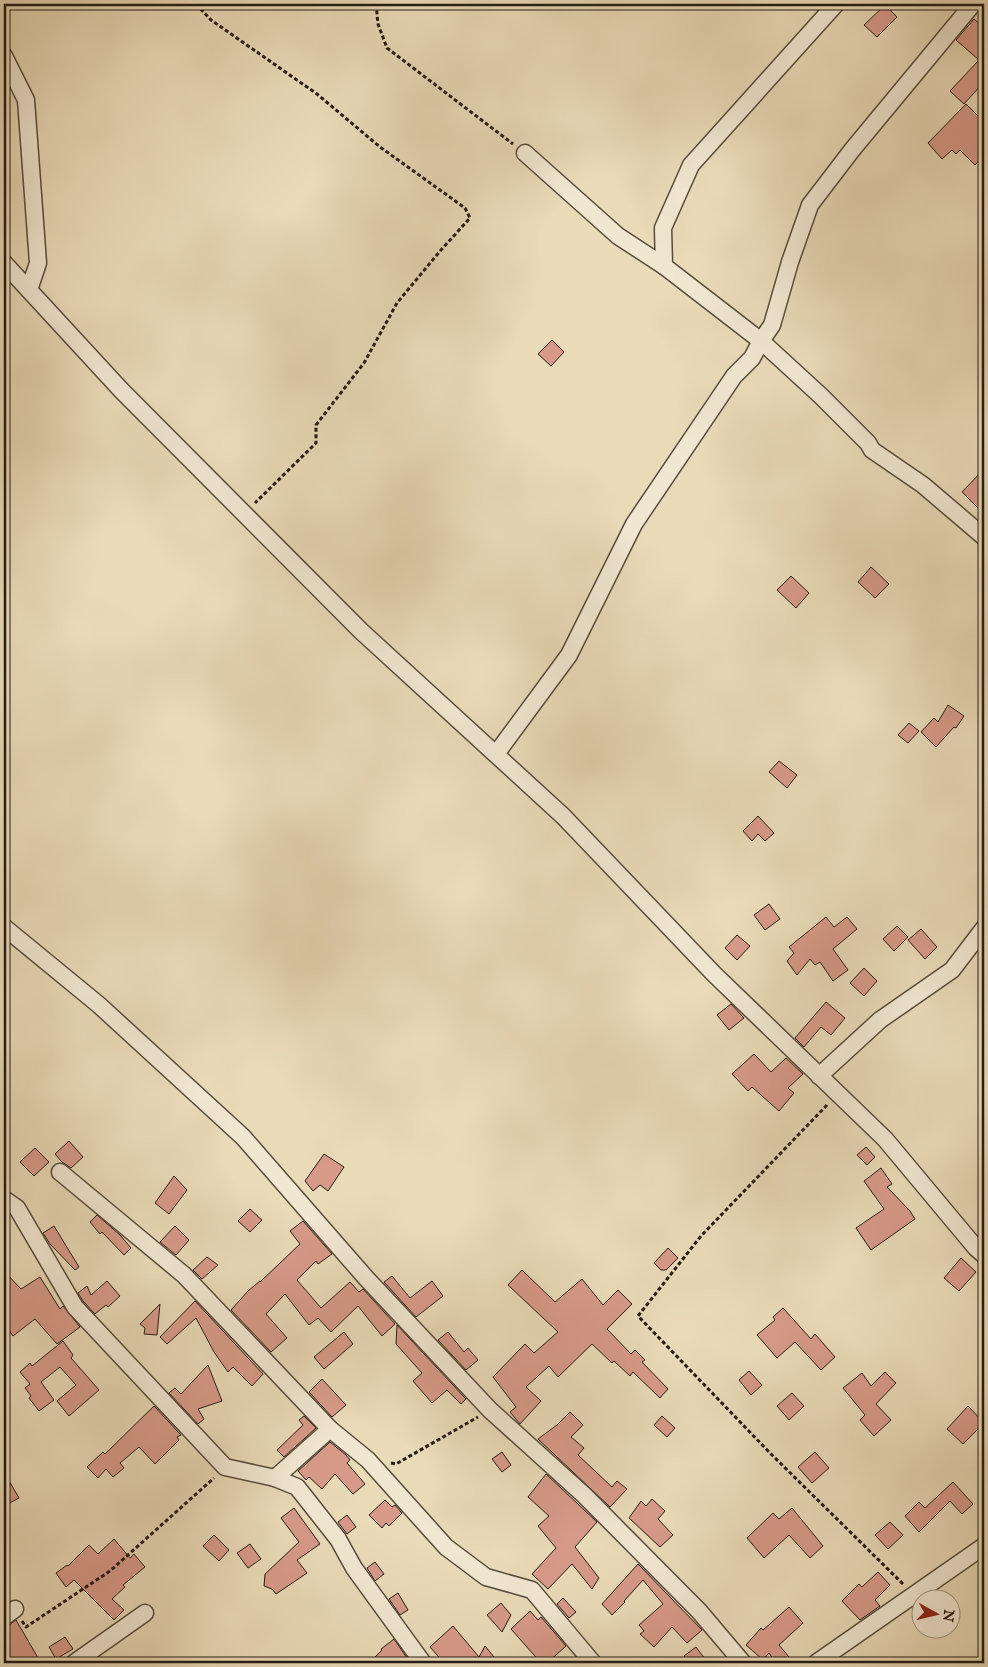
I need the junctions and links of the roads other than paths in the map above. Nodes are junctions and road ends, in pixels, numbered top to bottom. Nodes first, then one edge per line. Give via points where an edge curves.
1 (836, 4) edge
2 (973, 4) edge
3 (4, 56) edge
4 (525, 153) road end
5 (4, 263) edge
6 (664, 266) junction
7 (29, 290) junction
8 (761, 342) junction
9 (984, 537) edge
10 (496, 754) junction
11 (4, 927) edge
12 (984, 928) edge
13 (819, 1076) junction
14 (60, 1172) dead end
15 (4, 1199) edge
16 (984, 1255) edge
17 (330, 1429) junction
18 (275, 1478) junction
19 (982, 1551) edge
20 (145, 1613) dead end
21 (74, 1663) edge
22 (423, 1663) edge
23 (593, 1663) edge
24 (742, 1663) edge
25 (816, 1663) edge

1 - 6 street via 692,165 663,228
2 - 8 street via 810,205 772,324
3 - 7 street via 26,100 38,262
4 - 6 street via 618,236
5 - 7 street
6 - 8 street
7 - 10 street via 122,391 361,631
8 - 9 street via 821,396 872,450 923,485
8 - 10 street via 752,358 734,376 634,524 569,655
10 - 13 street via 563,816 714,974
11 - 24 street via 99,1005 243,1137 366,1278 490,1410 584,1495 699,1610
12 - 13 street via 952,970 880,1020
13 - 16 street via 885,1139
14 - 17 street via 184,1276
15 - 18 street via 17,1208 75,1307 225,1466
17 - 18 street
17 - 23 street via 368,1460 446,1547 486,1577 532,1590
18 - 22 street via 297,1486 338,1539 354,1568
19 - 25 street
20 - 21 street

